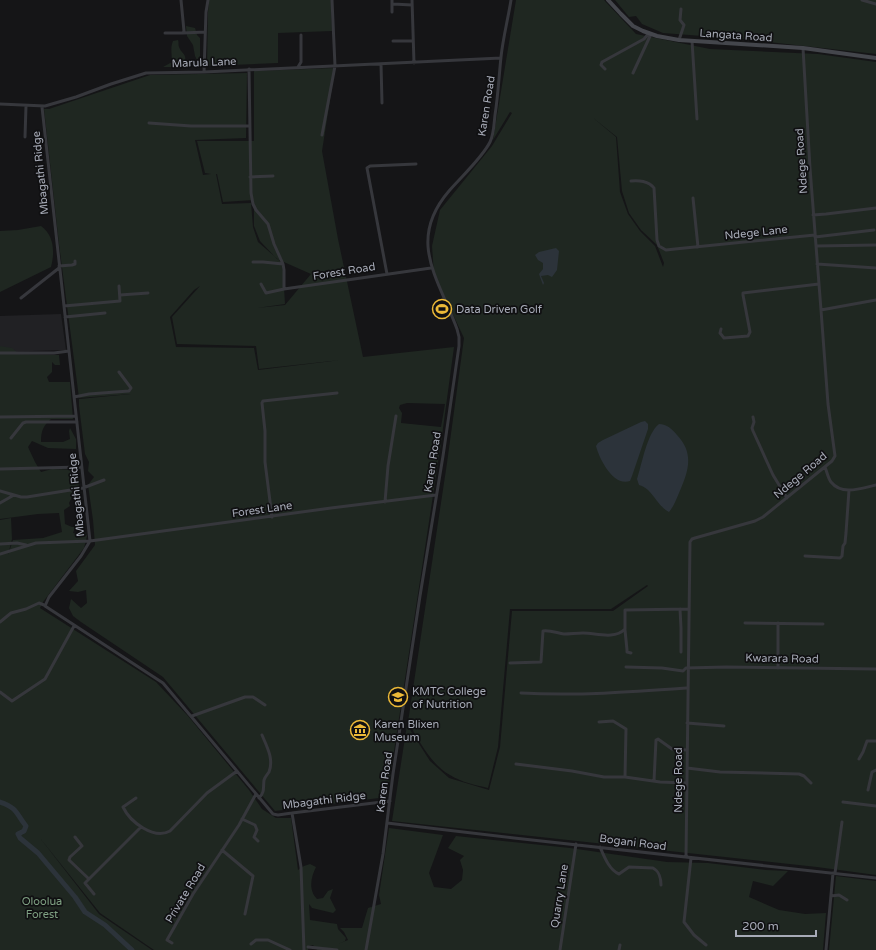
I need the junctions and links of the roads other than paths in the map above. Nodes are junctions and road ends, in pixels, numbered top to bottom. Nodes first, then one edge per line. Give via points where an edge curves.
1 (181, 0) edge
2 (208, 0) edge
3 (332, 0) edge
4 (392, 0) edge
5 (412, 0) edge
6 (511, 0) edge
7 (608, 0) edge
8 (862, 0) edge
9 (392, 4) junction
10 (876, 4) edge
11 (412, 6) junction
12 (681, 9) dead end
13 (392, 12) dead end
14 (205, 32) junction
15 (165, 33) dead end
16 (183, 33) junction
17 (650, 34) junction
18 (302, 35) dead end
19 (413, 40) junction
20 (679, 40) junction
21 (394, 41) dead end
22 (692, 41) junction
23 (803, 48) junction
24 (501, 58) junction
25 (876, 58) edge
26 (414, 63) junction
27 (381, 64) junction
28 (335, 66) junction
29 (298, 68) junction
30 (249, 69) junction
31 (605, 69) dead end
32 (204, 72) junction
33 (633, 73) dead end
34 (382, 103) dead end
35 (0, 104) edge
36 (26, 106) junction
37 (42, 107) junction
38 (697, 119) dead end
39 (149, 123) dead end
40 (249, 126) junction
41 (322, 135) dead end
42 (25, 137) dead end
43 (416, 164) dead end
44 (273, 176) dead end
45 (250, 177) junction
46 (631, 181) dead end
47 (693, 198) dead end
48 (876, 208) edge
49 (814, 215) junction
50 (874, 230) dead end
51 (815, 236) junction
52 (876, 245) edge
53 (816, 246) junction
54 (698, 247) junction
55 (75, 261) dead end
56 (253, 262) dead end
57 (283, 264) junction
58 (817, 264) junction
59 (59, 267) junction
60 (431, 268) junction
61 (876, 268) edge
62 (387, 274) junction
63 (261, 284) dead end
64 (819, 284) junction
65 (119, 286) dead end
66 (284, 289) junction
67 (148, 293) dead end
68 (120, 295) junction
69 (21, 298) dead end
70 (876, 300) edge
71 (64, 306) junction
72 (821, 310) junction
73 (105, 313) dead end
74 (65, 317) junction
75 (721, 329) dead end
76 (69, 351) junction
77 (0, 353) edge
78 (118, 372) dead end
79 (336, 393) dead end
80 (74, 397) junction
81 (76, 416) junction
82 (396, 416) dead end
83 (0, 417) edge
84 (753, 418) dead end
85 (77, 422) junction
86 (11, 438) dead end
87 (81, 467) junction
88 (825, 467) junction
89 (0, 469) edge
90 (104, 480) dead end
91 (876, 485) edge
92 (83, 488) junction
93 (849, 490) junction
94 (0, 491) edge
95 (14, 495) junction
96 (436, 495) junction
97 (787, 498) junction
98 (384, 502) junction
99 (0, 503) edge
100 (272, 516) junction
101 (90, 541) junction
102 (0, 544) edge
103 (28, 545) junction
104 (0, 554) edge
105 (804, 556) dead end
106 (44, 605) junction
107 (680, 609) junction
108 (689, 609) junction
109 (0, 622) edge
110 (745, 623) dead end
111 (778, 623) junction
112 (823, 624) dead end
113 (74, 626) junction
114 (625, 629) junction
115 (680, 652) dead end
116 (631, 653) dead end
117 (510, 663) dead end
118 (626, 667) dead end
119 (688, 668) junction
120 (778, 668) junction
121 (876, 669) edge
122 (688, 688) junction
123 (0, 692) edge
124 (521, 693) dead end
125 (264, 705) dead end
126 (192, 716) junction
127 (599, 722) dead end
128 (687, 723) junction
129 (724, 726) dead end
130 (262, 735) dead end
131 (876, 741) edge
132 (687, 750) junction
133 (859, 759) dead end
134 (516, 764) dead end
135 (687, 768) junction
136 (876, 770) edge
137 (237, 771) junction
138 (625, 777) junction
139 (654, 781) junction
140 (686, 783) junction
141 (811, 783) dead end
142 (868, 790) dead end
143 (256, 794) junction
144 (136, 798) dead end
145 (259, 798) junction
146 (390, 801) junction
147 (843, 802) dead end
148 (876, 806) edge
149 (292, 813) junction
150 (242, 819) junction
151 (842, 822) dead end
152 (387, 823) junction
153 (141, 827) junction
154 (75, 837) dead end
155 (258, 840) dead end
156 (576, 844) junction
157 (600, 847) junction
158 (222, 850) junction
159 (686, 857) junction
160 (691, 858) junction
161 (834, 873) junction
162 (876, 878) edge
163 (89, 879) junction
164 (661, 886) dead end
165 (94, 894) dead end
166 (831, 896) junction
167 (847, 900) dead end
168 (245, 914) dead end
169 (172, 944) dead end
170 (252, 944) dead end
171 (620, 945) dead end
172 (706, 945) dead end
173 (308, 947) dead end
174 (290, 950) edge
175 (304, 950) edge
176 (337, 950) edge
177 (366, 950) edge
178 (560, 950) edge
179 (619, 950) edge
180 (826, 950) edge

1 - 16 street
2 - 14 street
3 - 28 street
4 - 9 street
5 - 11 street
6 - 24 street, Karen Road
7 - 17 main road, Langata Road via 629,22
8 - 10 street
9 - 11 street
9 - 13 street
11 - 19 street
12 - 20 street via 680,20 684,25
14 - 16 street
14 - 32 street
15 - 16 street
17 - 20 main road, Langata Road
17 - 31 street via 602,62 601,65
17 - 33 street
18 - 29 street via 301,62
19 - 21 street
19 - 26 street
20 - 22 main road, Langata Road
22 - 23 main road, Langata Road
22 - 38 street
23 - 25 main road, Langata Road
23 - 49 street, Ndege Road
24 - 26 street, Marula Lane
24 - 60 street, Karen Road via 500,81 490,141 434,212 428,245
26 - 27 street, Marula Lane
27 - 28 street, Marula Lane
27 - 34 street
28 - 29 street, Marula Lane
28 - 41 street
29 - 30 street, Marula Lane
30 - 32 street, Marula Lane
30 - 40 street
32 - 37 street, Marula Lane via 143,73
35 - 36 street, Marula Lane
36 - 37 street, Marula Lane
36 - 42 street
37 - 59 street, Mbagathi Ridge
39 - 40 street
40 - 45 street
43 - 62 street via 367,168
44 - 45 street
45 - 57 street via 253,204 268,224
46 - 54 street, Ndege Lane via 638,180 654,188 657,240 660,248 666,250
47 - 54 street
48 - 49 street
49 - 51 street, Ndege Road
50 - 51 street, Ndege Lane
51 - 53 street, Ndege Road
51 - 54 street, Ndege Lane
52 - 53 street
53 - 58 street, Ndege Road
55 - 59 street via 75,264
56 - 57 street
57 - 66 street
58 - 61 street
58 - 64 street, Ndege Road
59 - 69 street
59 - 71 street, Mbagathi Ridge
60 - 62 street, Forest Road
60 - 96 street, Karen Road via 455,323 459,342
62 - 66 street, Forest Road
63 - 66 street, Forest Road via 266,293
64 - 72 street, Ndege Road
64 - 75 street via 743,293 750,332 748,336 724,338 720,333
65 - 68 street
67 - 68 street
68 - 71 street via 120,301
70 - 72 street
71 - 74 street, Mbagathi Ridge
72 - 88 street, Ndege Road via 828,404 835,454 835,458
73 - 74 street
74 - 76 street, Mbagathi Ridge
76 - 77 street
76 - 80 street, Mbagathi Ridge
78 - 80 street via 131,388 129,391
79 - 100 street via 263,401 265,462
80 - 81 street, Mbagathi Ridge
81 - 83 street
81 - 85 street, Mbagathi Ridge
82 - 98 street
84 - 97 street via 753,431
85 - 86 street via 26,422 22,423
85 - 87 street, Mbagathi Ridge
87 - 89 street
87 - 92 street, Mbagathi Ridge
88 - 93 street via 830,481 843,490
88 - 97 street, Ndege Road
90 - 92 street
91 - 93 street
92 - 95 street via 27,497
92 - 101 street, Mbagathi Ridge
93 - 105 street via 842,556
94 - 95 street
95 - 99 street
96 - 98 street, Forest Lane
96 - 146 street, Karen Road
97 - 108 street, Ndege Road via 759,519 690,541
98 - 100 street, Forest Lane
100 - 101 street, Forest Lane
101 - 103 street, Forest Lane
101 - 106 street, Mbagathi Ridge
102 - 103 street
103 - 104 street
106 - 109 street via 39,603 11,613
106 - 113 street, Mbagathi Ridge
107 - 108 street
107 - 114 street via 625,610
107 - 115 street
108 - 119 street, Ndege Road
110 - 111 street
111 - 112 street
111 - 120 street
113 - 123 street via 45,679 12,701
113 - 126 street, Mbagathi Ridge via 163,683
114 - 116 street via 627,650
114 - 117 street via 611,635 543,631 541,662
118 - 119 street, Kwarara Road via 683,671
119 - 120 street, Kwarara Road
119 - 122 street, Ndege Road
120 - 121 street, Kwarara Road
122 - 124 street via 593,694
122 - 128 street, Ndege Road
125 - 126 street via 254,698 245,697
126 - 137 street, Mbagathi Ridge
127 - 138 street via 612,721 626,729
128 - 129 street
128 - 132 street, Ndege Road
130 - 145 street via 270,758 263,793
131 - 133 street via 867,741
132 - 135 street, Ndege Road
132 - 139 street via 672,749 656,740
134 - 138 street
135 - 140 street, Ndege Road
135 - 141 street via 720,772 799,774
136 - 142 street via 872,772
137 - 143 street, Mbagathi Ridge
137 - 153 street via 207,793 165,834 156,834
138 - 139 street
139 - 140 street
140 - 159 street, Ndege Road
143 - 145 street, Mbagathi Ridge
143 - 150 street, Private Road
144 - 153 street via 123,808
145 - 149 street, Mbagathi Ridge via 273,814
146 - 149 street, Mbagathi Ridge
146 - 152 street, Karen Road
147 - 148 street
149 - 175 street via 301,867
150 - 155 street via 255,825 254,837
150 - 158 street, Private Road
151 - 161 street
152 - 156 street, Bogani Road
152 - 177 street, Karen Road
153 - 163 street
154 - 163 street via 82,846 70,860
156 - 157 street, Bogani Road
156 - 178 street, Quarry Lane
157 - 159 street, Bogani Road
157 - 164 street via 616,873 619,874 629,867 653,868 660,876
158 - 168 street via 253,876
158 - 169 street, Private Road via 167,940
159 - 160 street, Bogani Road
160 - 161 street, Bogani Road
160 - 172 street via 684,922
161 - 162 street, Bogani Road
161 - 166 street
163 - 165 street via 85,884
166 - 167 street via 840,895
166 - 180 street
170 - 174 street via 256,940 268,940
171 - 179 street
173 - 176 street

